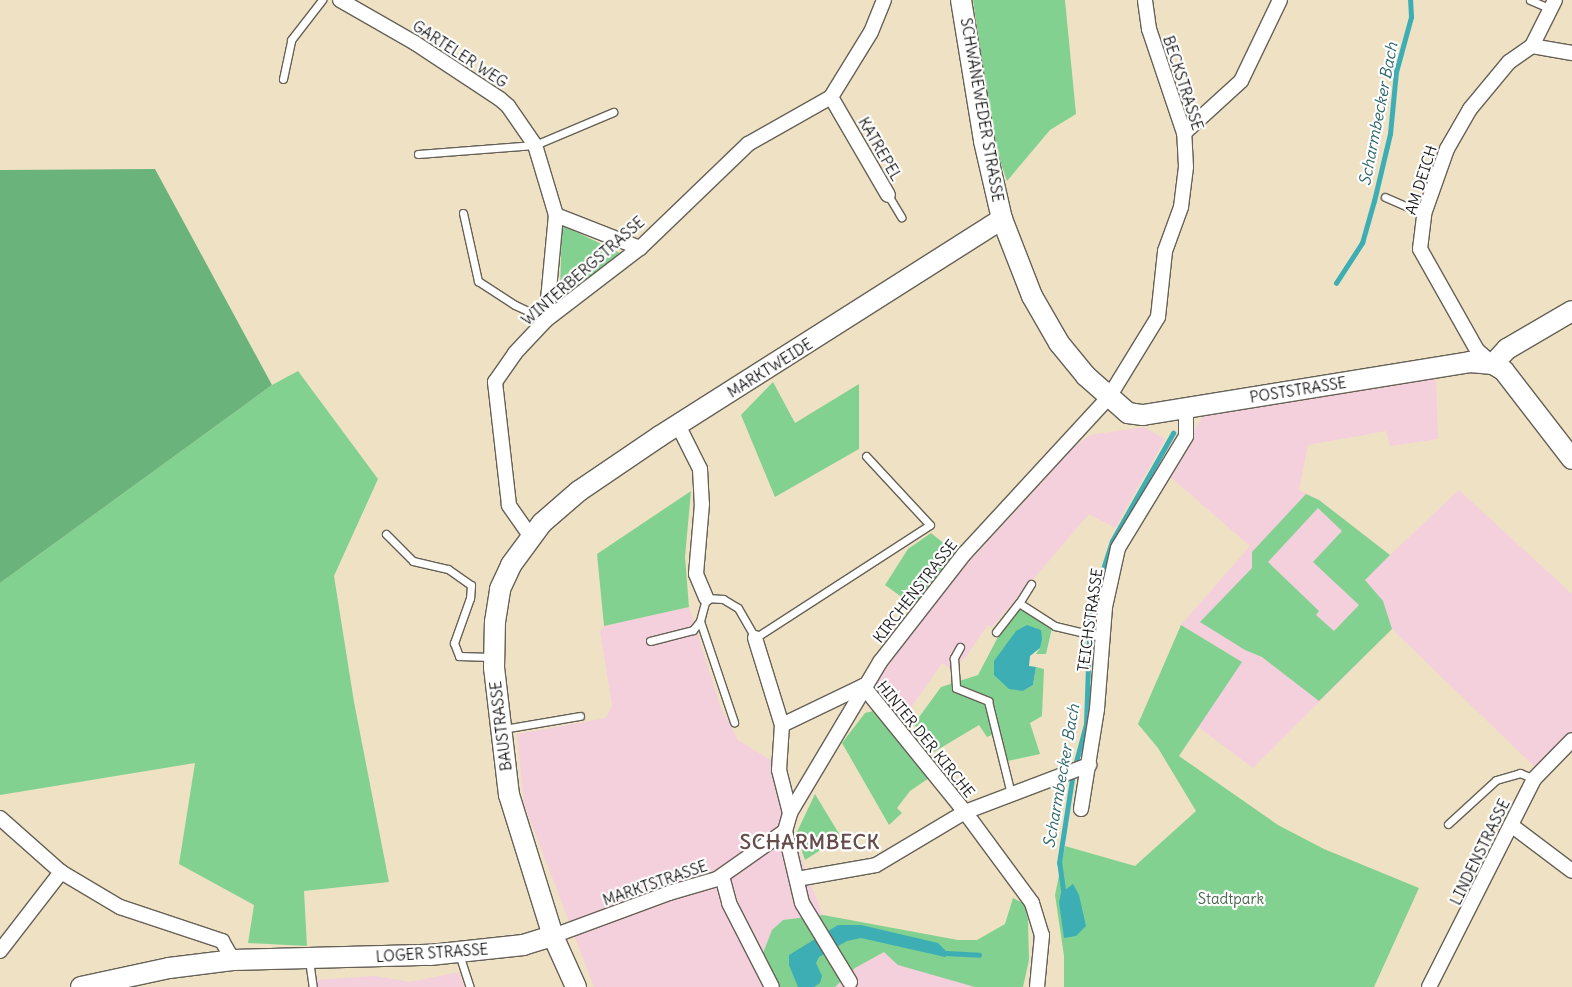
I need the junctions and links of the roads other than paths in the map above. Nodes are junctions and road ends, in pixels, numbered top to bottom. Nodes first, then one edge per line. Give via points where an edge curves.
1 (322, 0) edge
2 (340, 0) edge
3 (884, 0) edge
4 (961, 0) edge
5 (1145, 0) edge
6 (1280, 0) edge
7 (1530, 0) edge
8 (1553, 4) edge
9 (1532, 46) junction
10 (1572, 53) edge
11 (283, 79) dead end
12 (831, 97) junction
13 (613, 112) dead end
14 (1184, 132) junction
15 (535, 145) junction
16 (418, 154) dead end
17 (888, 195) joint
18 (1385, 197) dead end
19 (463, 213) dead end
20 (1424, 214) junction
21 (556, 215) junction
22 (902, 216) dead end
23 (1002, 219) junction
24 (640, 248) junction
25 (1572, 311) edge
26 (547, 316) junction
27 (1493, 364) junction
28 (1109, 397) junction
29 (1186, 408) junction
30 (678, 425) junction
31 (866, 456) dead end
32 (1572, 459) edge
33 (536, 530) junction
34 (386, 534) dead end
35 (1031, 584) dead end
36 (706, 598) junction
37 (1019, 603) junction
38 (700, 621) junction
39 (996, 632) dead end
40 (1093, 635) junction
41 (755, 638) junction
42 (650, 641) dead end
43 (960, 647) dead end
44 (494, 658) junction
45 (863, 686) junction
46 (580, 716) dead end
47 (734, 722) dead end
48 (782, 725) junction
49 (500, 730) junction
50 (1572, 740) edge
51 (1085, 766) junction
52 (1534, 779) junction
53 (1010, 794) junction
54 (1081, 810) dead end
55 (964, 812) junction
56 (790, 813) junction
57 (0, 818) edge
58 (1448, 824) dead end
59 (1511, 825) junction
60 (785, 831) junction
61 (1572, 871) edge
62 (61, 872) junction
63 (722, 876) junction
64 (797, 880) junction
65 (553, 936) junction
66 (0, 951) edge
67 (459, 953) junction
68 (309, 958) junction
69 (233, 960) junction
70 (850, 982) dead end
71 (81, 987) edge
72 (313, 987) edge
73 (470, 987) edge
74 (576, 987) edge
75 (772, 987) edge
76 (1037, 987) edge
77 (1429, 987) edge

1 - 11 lane via 291,40
2 - 15 street, GARTELER WEG via 415,43 500,99
3 - 12 street via 871,32
4 - 23 street, SCHWANEWEDER STRASSE via 984,141
5 - 14 street, BECKSTRASSE via 1149,29
6 - 14 street via 1240,81
7 - 8 lane, AM DEICH
8 - 9 street, AM DEICH
9 - 10 street
9 - 20 street, AM DEICH via 1509,62 1470,109 1447,149
12 - 17 street, KATREPEL
12 - 24 street, WINTERBERGSTRASSE via 748,144
13 - 15 lane
14 - 28 street, BECKSTRASSE via 1185,189 1182,207 1164,251 1158,317
15 - 16 lane
15 - 21 street, GARTELER WEG
17 - 22 lane, KATREPEL
18 - 20 lane
19 - 26 lane via 478,281 515,305
20 - 27 street, AM DEICH via 1420,250 1477,350
21 - 24 street
21 - 26 street, GARTELER WEG
23 - 28 street, SCHWANEWEDER STRASSE via 1032,296 1059,343
23 - 30 street, MARKTWEIDE
24 - 26 street, WINTERBERGSTRASSE
25 - 27 street via 1508,349
26 - 33 street, WINTERBERGSTRASSE via 495,382 509,505
27 - 29 street, POSTSTRASSE via 1462,363
27 - 32 street via 1504,371
28 - 29 street, POSTSTRASSE via 1128,413 1143,415
28 - 45 street, KIRCHENSTRASSE via 965,553
29 - 40 street, TEICHSTRASSE via 1186,436 1118,548
30 - 33 street, MARKTWEIDE via 579,491
30 - 36 street via 700,469 701,509 696,574
31 - 41 lane via 930,525
33 - 44 street, BAUSTRASSE via 510,565 500,589
34 - 44 lane via 413,560 448,569 471,585 470,598 454,643 458,656
35 - 37 lane
36 - 38 lane
36 - 41 lane via 723,600 738,608
37 - 39 lane
37 - 40 lane via 1055,626
38 - 42 lane via 693,630
38 - 47 lane
40 - 51 street, TEICHSTRASSE via 1097,709
41 - 48 street
43 - 53 lane via 954,658 956,688 988,701
44 - 49 street, BAUSTRASSE
45 - 48 street
45 - 55 street, HINTER DER KIRCHE
45 - 56 street, KIRCHENSTRASSE
46 - 49 lane
48 - 56 street via 779,770
49 - 65 street, BAUSTRASSE via 509,795
50 - 52 street, LINDENSTRASSE
51 - 53 street
51 - 54 street, TEICHSTRASSE
52 - 58 lane via 1520,773 1496,780
52 - 59 street, LINDENSTRASSE
53 - 55 street
55 - 64 street, HINTER DER KIRCHE via 876,864
55 - 76 street, HINTER DER KIRCHE via 1032,903 1042,935
56 - 60 street, KIRCHENSTRASSE
57 - 62 street
59 - 61 street
59 - 77 street, LINDENSTRASSE
60 - 63 street, MARKTSTRASSE
60 - 64 street
62 - 66 street
62 - 69 street via 120,907 222,941
63 - 65 street, MARKTSTRASSE
63 - 75 street via 729,903
64 - 70 street via 802,902
65 - 67 street, LOGER STRASSE via 523,945
65 - 74 street, BAUSTRASSE
67 - 68 street, LOGER STRASSE
67 - 73 lane
68 - 69 street, LOGER STRASSE
68 - 72 lane
69 - 71 street, LOGER STRASSE via 169,968

